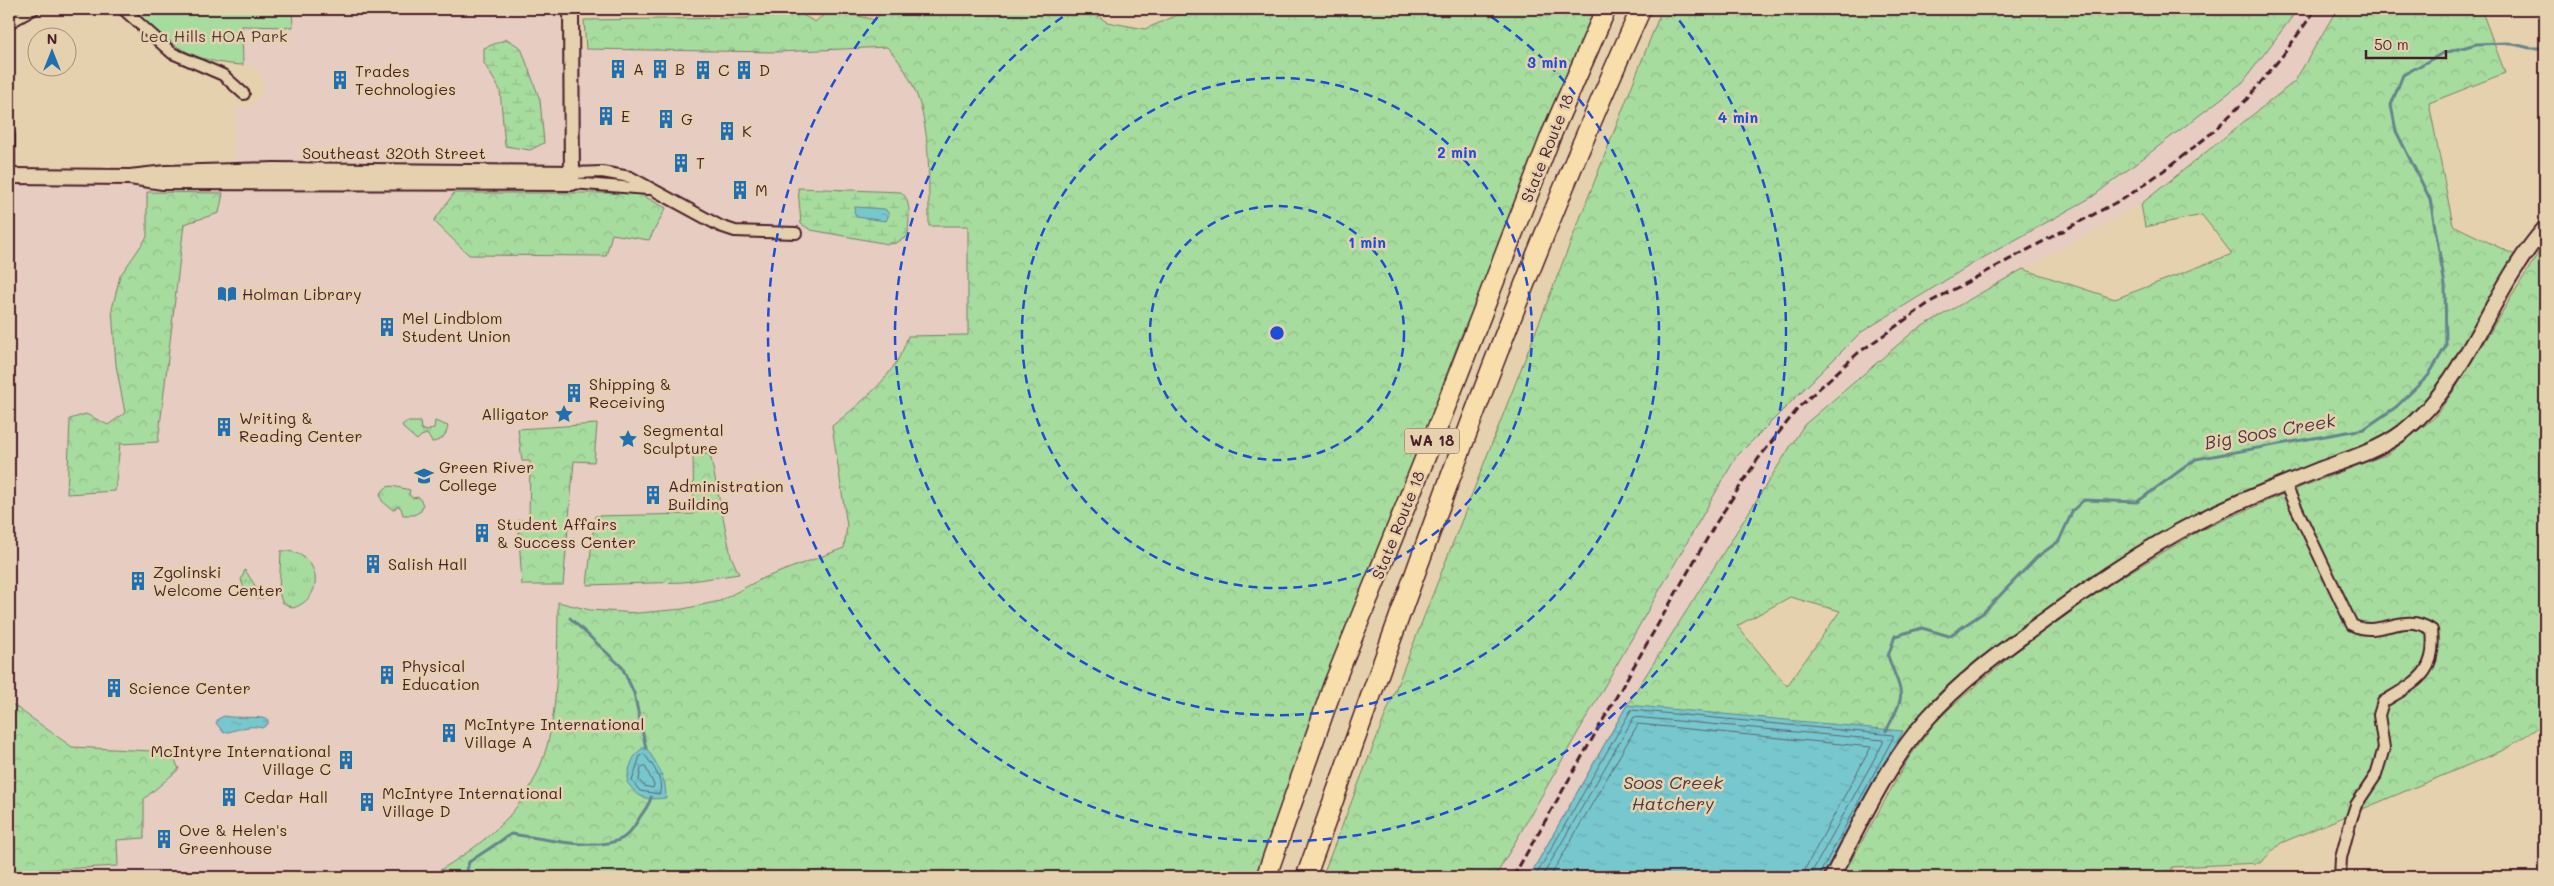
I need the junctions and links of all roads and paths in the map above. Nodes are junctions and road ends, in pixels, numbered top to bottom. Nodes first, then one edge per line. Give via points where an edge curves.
1 (34, 9) edge
2 (123, 9) edge
3 (571, 9) edge
4 (1606, 9) edge
5 (1642, 9) edge
6 (9, 23) edge
7 (244, 94) dead end
8 (9, 136) edge
9 (9, 176) edge
10 (573, 178) junction
11 (2545, 228) edge
12 (796, 233) dead end
13 (2285, 484) junction
14 (1266, 877) edge
15 (1306, 877) edge
16 (1832, 877) edge
17 (2340, 877) edge

1 - 6 street
2 - 7 street via 172,54 224,75
3 - 10 main road
4 - 14 highway, State Route 18 / WA 18 via 1552,132 1334,683
5 - 15 highway, State Route 18 / WA 18 via 1579,151 1467,436
8 - 9 street
9 - 10 main road, Southeast 320th Street via 130,177 276,170
10 - 12 street, Southeast 320th Street via 654,190 735,231
11 - 13 main road via 2427,412 2384,446
13 - 16 main road via 2197,522 2106,576 2008,647 1947,698 1926,719 1900,754
13 - 17 street via 2352,625 2376,630 2402,622 2421,623 2432,630 2432,656 2426,673 2383,702 2379,715 2384,748 2376,775 2356,805 2341,858

